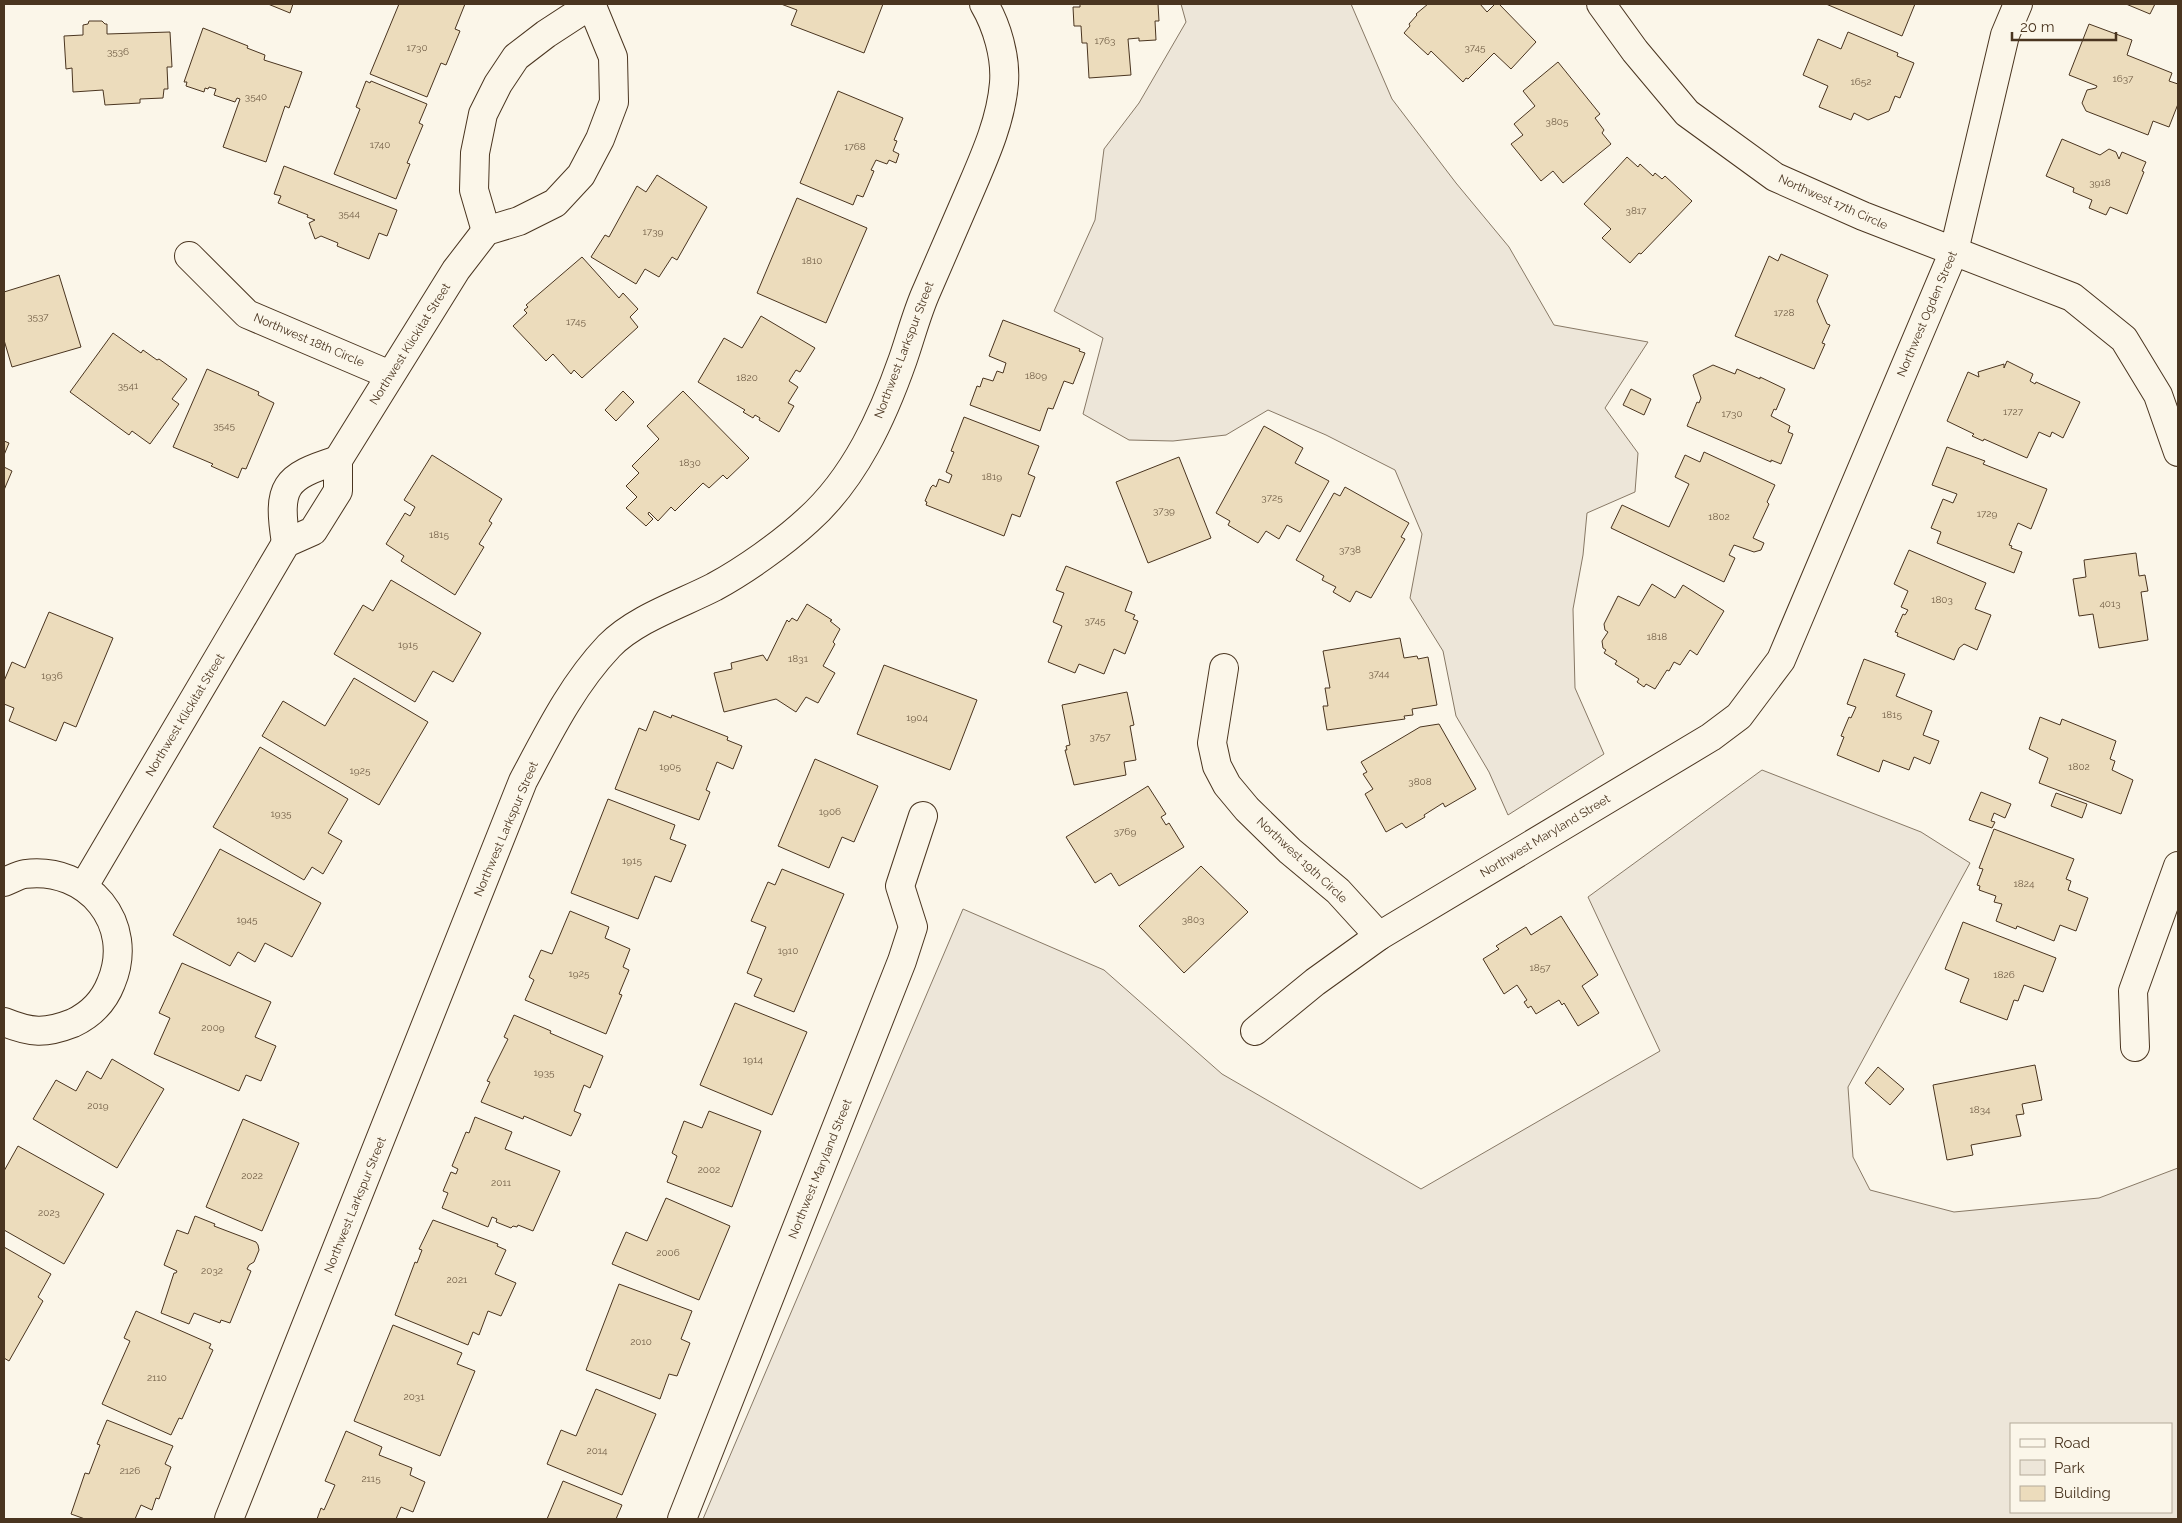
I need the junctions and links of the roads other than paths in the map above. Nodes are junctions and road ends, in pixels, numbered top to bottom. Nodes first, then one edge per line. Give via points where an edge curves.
1 (984, 4) edge
2 (1601, 4) edge
3 (2018, 4) edge
4 (592, 5) edge
5 (486, 231) junction
6 (1954, 251) junction
7 (189, 256) dead end
8 (390, 375) junction
9 (2178, 452) edge
10 (338, 460) junction
11 (286, 543) junction
12 (1801, 612) joint
13 (1224, 668) dead end
14 (923, 816) dead end
15 (2178, 866) edge
16 (4, 882) edge
17 (84, 886) junction
18 (1379, 936) junction
19 (4, 1022) edge
20 (1255, 1031) dead end
21 (2135, 1047) dead end
22 (229, 1519) edge
23 (682, 1519) edge

1 - 22 street, Northwest Larkspur Street via 991,15 1001,50 1004,81 999,112 989,146 923,298 889,397 869,440 838,487 809,519 715,586 657,614 610,645 563,706 524,780
2 - 6 street, Northwest 17th Circle via 1687,113 1775,177
3 - 6 street, Northwest Ogden Street via 2005,35
4 - 5 street via 516,57 483,114 475,153 474,190
4 - 5 street via 613,57 614,102 600,139 581,175 555,202 519,221
5 - 8 street, Northwest Klickitat Street via 456,270
6 - 9 street, Northwest 17th Circle via 2072,297 2124,339 2158,395
6 - 12 street, Northwest Ogden Street
7 - 8 street, Northwest 18th Circle via 247,314
8 - 10 street, Northwest Klickitat Street
10 - 11 street via 338,491 313,531
10 - 11 street via 296,476 282,499
11 - 17 street, Northwest Klickitat Street
12 - 18 street, Northwest Maryland Street via 1781,660 1739,716 1711,737
13 - 18 street, Northwest 19th Circle via 1212,743 1217,766 1227,785 1290,852 1338,891
14 - 23 street, Northwest Maryland Street via 900,886 913,927 902,961
15 - 21 street via 2133,991
16 - 17 street via 24,874 55,874
17 - 19 street via 106,908 118,936 118,967 106,996 84,1018 55,1030 24,1030
18 - 20 street, Northwest Maryland Street

